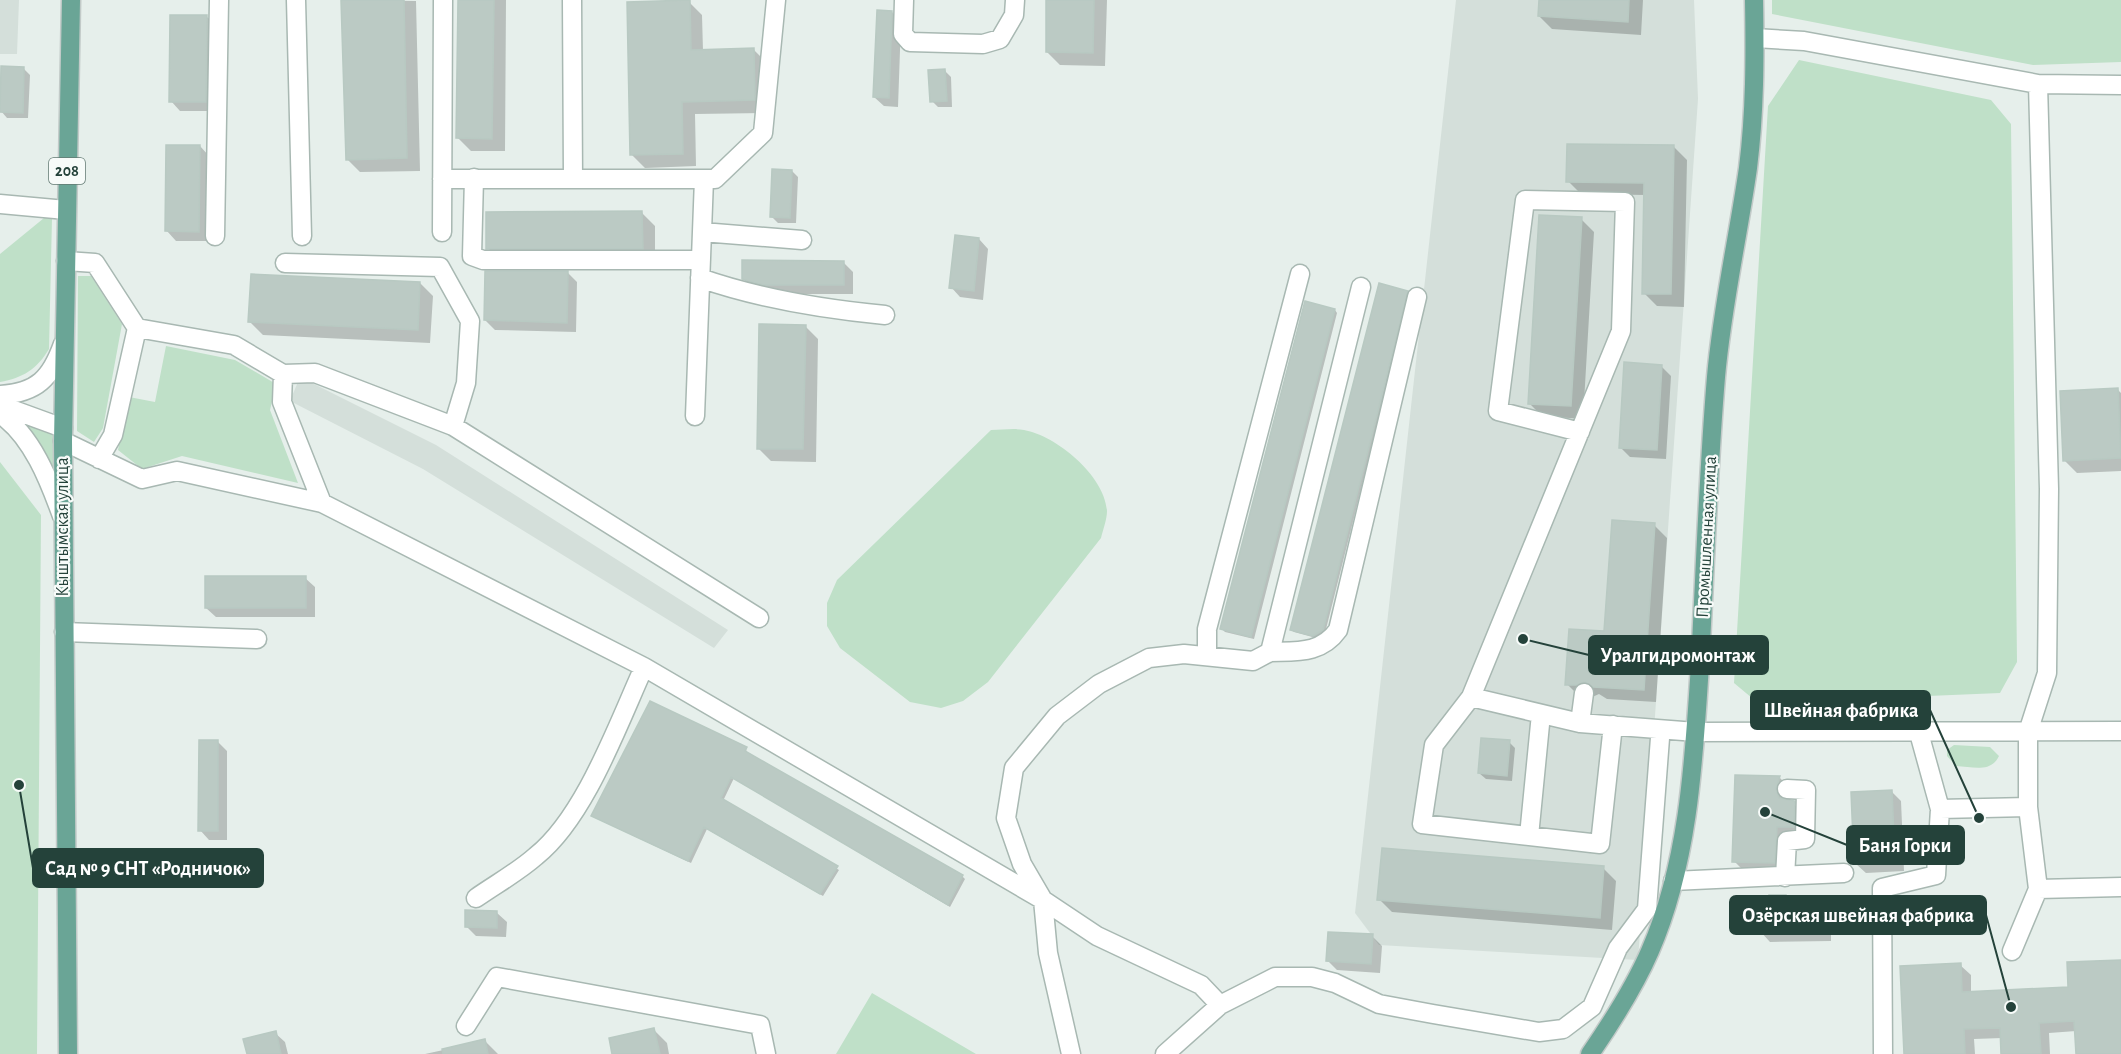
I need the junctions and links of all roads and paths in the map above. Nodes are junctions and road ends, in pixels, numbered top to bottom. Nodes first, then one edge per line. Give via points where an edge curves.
1 (70, 0) edge
2 (219, 0) edge
3 (296, 0) edge
4 (443, 0) edge
5 (572, 0) edge
6 (776, 0) edge
7 (904, 0) edge
8 (1015, 0) edge
9 (1754, 0) edge
10 (1755, 38) junction
11 (2038, 84) junction
12 (2121, 85) edge
13 (442, 178) junction
14 (474, 178) junction
15 (573, 178) junction
16 (704, 178) junction
17 (0, 204) edge
18 (66, 210) junction
19 (442, 232) dead end
20 (702, 232) junction
21 (215, 236) dead end
22 (302, 236) dead end
23 (802, 240) dead end
24 (66, 261) junction
25 (285, 263) dead end
26 (700, 269) junction
27 (1300, 274) dead end
28 (1360, 287) dead end
29 (1417, 297) dead end
30 (885, 315) dead end
31 (137, 328) junction
32 (64, 342) junction
33 (283, 374) junction
34 (0, 395) edge
35 (0, 405) edge
36 (0, 414) edge
37 (695, 416) dead end
38 (453, 426) junction
39 (1580, 432) junction
40 (63, 435) junction
41 (99, 459) junction
42 (322, 503) junction
43 (63, 516) junction
44 (759, 618) dead end
45 (64, 632) junction
46 (257, 639) dead end
47 (1270, 652) junction
48 (1208, 655) junction
49 (644, 667) junction
50 (1584, 693) dead end
51 (1471, 697) junction
52 (1541, 714) junction
53 (1580, 723) junction
54 (1613, 725) junction
55 (2121, 731) edge
56 (1696, 732) junction
57 (2028, 732) junction
58 (1919, 733) junction
59 (1660, 738) dead end
60 (1787, 789) dead end
61 (2028, 807) junction
62 (1940, 809) junction
63 (1529, 836) junction
64 (1845, 873) dead end
65 (1785, 877) junction
66 (1673, 881) junction
67 (2121, 887) edge
68 (2037, 889) junction
69 (476, 898) dead end
70 (1043, 900) junction
71 (2012, 951) dead end
72 (1220, 1005) junction
73 (466, 1026) dead end
74 (68, 1054) edge
75 (766, 1054) edge
76 (1071, 1054) edge
77 (1165, 1054) edge
78 (1590, 1054) edge
79 (1883, 1054) edge

1 - 18 main road, Кыштымская улица / 208
2 - 21 street
3 - 22 street
4 - 13 street
5 - 15 street
6 - 16 street via 763,133 715,178
7 - 8 street via 903,34 910,42 982,44 1000,39 1014,15
9 - 10 main road, Промышленная улица
10 - 11 street via 1804,41
10 - 56 main road, Промышленная улица via 1748,167 1716,376
11 - 12 street
11 - 57 street via 2049,524 2046,673
13 - 14 street
13 - 19 street
14 - 15 street
14 - 26 street via 472,256 483,260
15 - 16 street
16 - 20 street
17 - 18 street
18 - 24 main road, Кыштымская улица / 208
20 - 23 street
20 - 26 street
24 - 31 street via 95,263
24 - 32 main road, Кыштымская улица / 208
25 - 38 street via 440,267 470,321 466,383
26 - 30 street via 736,291 831,310
26 - 37 street
27 - 48 street via 1207,629
28 - 47 street
29 - 47 street via 1338,630 1316,650
31 - 33 street via 234,345
31 - 41 street via 113,435
32 - 34 street via 55,367 41,383 20,394
32 - 40 main road, Кыштымская улица / 208
33 - 38 street via 315,373
33 - 42 street via 282,402
35 - 40 street
36 - 43 street via 38,460
38 - 44 street
39 - 39 street via 1620,331 1625,202 1525,200 1498,411
39 - 51 street
40 - 41 street
40 - 43 main road, Кыштымская улица / 208
41 - 42 street via 142,479 177,471
42 - 49 street
43 - 45 main road, Кыштымская улица / 208
45 - 46 street
45 - 74 main road, Кыштымская улица / 208
47 - 48 street via 1253,661
48 - 70 street via 1149,658 1099,684 1057,716 1014,768 1006,818 1022,864
49 - 69 street via 585,793 561,831 537,856
49 - 70 street
50 - 53 street
51 - 52 street
51 - 63 street via 1434,745 1422,824
52 - 53 street
52 - 63 street
53 - 54 street
54 - 56 street
54 - 63 street via 1600,844
55 - 57 street
56 - 58 street
56 - 66 main road, Промышленная улица
57 - 58 street
57 - 61 street
58 - 62 street
59 - 72 street via 1647,909 1618,948 1592,1007 1563,1029 1539,1032 1379,1004 1335,983 1312,977 1275,977
60 - 65 street via 1806,790 1805,839 1787,841
61 - 62 street
61 - 68 street
62 - 79 street via 1936,875 1882,888
64 - 65 street
65 - 66 street
66 - 78 main road, Промышленная улица via 1651,951 1616,1016
67 - 68 street
68 - 71 street
70 - 72 street via 1097,936 1201,985
70 - 76 street via 1048,953
72 - 77 street
73 - 75 street via 497,977 760,1025

